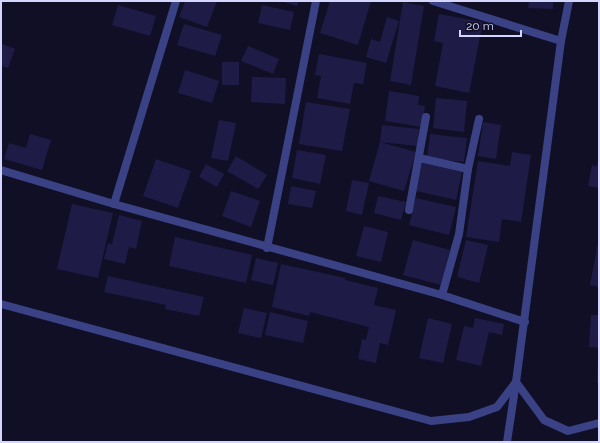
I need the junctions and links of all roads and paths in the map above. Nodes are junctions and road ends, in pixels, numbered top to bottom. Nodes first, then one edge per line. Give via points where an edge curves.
1 (176, 1) edge
2 (316, 1) edge
3 (433, 1) edge
4 (568, 1) edge
5 (561, 41) junction
6 (426, 117) dead end
7 (479, 119) dead end
8 (419, 158) junction
9 (468, 169) junction
10 (1, 170) edge
11 (114, 204) junction
12 (409, 210) dead end
13 (267, 248) junction
14 (442, 295) junction
15 (1, 304) edge
16 (525, 322) junction
17 (516, 382) junction
18 (599, 423) edge
19 (507, 442) edge

1 - 11 street
2 - 13 street
3 - 5 street
4 - 5 street
5 - 16 street
6 - 8 street
7 - 9 street
8 - 9 street
8 - 12 street
9 - 14 street via 459,234
10 - 11 street
11 - 13 street
13 - 14 street
14 - 16 street
15 - 17 street via 431,421 469,417 497,407
16 - 17 street
17 - 18 street via 544,420 568,431
17 - 19 street

